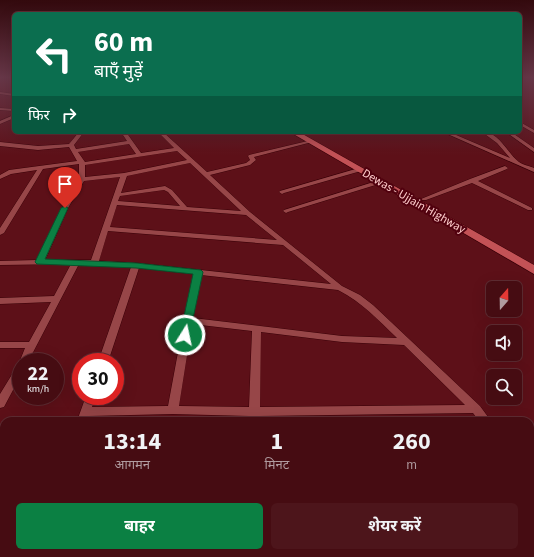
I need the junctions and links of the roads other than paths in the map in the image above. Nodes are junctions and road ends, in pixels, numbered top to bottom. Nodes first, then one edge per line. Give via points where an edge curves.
1 (0, 109) edge
2 (12, 110) edge
3 (12, 117) edge
4 (0, 124) edge
5 (522, 124) edge
6 (534, 132) edge
7 (81, 134) edge
8 (124, 134) edge
9 (162, 134) edge
10 (298, 134) edge
11 (308, 134) edge
12 (450, 134) edge
13 (487, 134) edge
14 (511, 134) edge
15 (310, 141) junction
16 (130, 142) junction
17 (0, 144) edge
18 (6, 145) junction
19 (73, 148) junction
20 (0, 149) edge
21 (178, 149) junction
22 (534, 150) edge
23 (140, 155) junction
24 (191, 161) junction
25 (82, 163) junction
26 (518, 163) junction
27 (42, 168) junction
28 (505, 168) dead end
29 (359, 170) junction
30 (534, 170) edge
31 (0, 171) edge
32 (9, 172) junction
33 (204, 174) junction
34 (124, 175) junction
35 (0, 177) edge
36 (82, 179) junction
37 (472, 180) junction
38 (380, 182) junction
39 (282, 192) dead end
40 (117, 195) junction
41 (424, 199) junction
42 (114, 203) junction
43 (185, 208) junction
44 (530, 209) dead end
45 (286, 211) dead end
46 (248, 213) junction
47 (3, 224) edge
48 (105, 229) junction
49 (0, 233) edge
50 (284, 243) junction
51 (534, 260) edge
52 (40, 262) junction
53 (76, 262) junction
54 (0, 263) edge
55 (94, 263) junction
56 (136, 265) junction
57 (534, 270) edge
58 (198, 272) junction
59 (340, 288) junction
60 (56, 299) junction
61 (0, 301) edge
62 (188, 320) junction
63 (257, 330) junction
64 (406, 342) junction
65 (0, 345) edge
66 (32, 345) junction
67 (28, 353) edge
68 (106, 353) edge
69 (12, 382) edge
70 (0, 404) edge
71 (88, 405) edge
72 (476, 409) junction
73 (173, 410) junction
74 (84, 416) edge
75 (254, 416) edge
76 (483, 417) edge

1 - 2 street
3 - 4 street
5 - 6 street
7 - 19 street
8 - 16 street
9 - 21 street
10 - 15 main road, Dewas - Ujjain Highway
11 - 41 main road, Dewas - Ujjain Highway
12 - 26 street
13 - 26 street via 499,142
14 - 22 street
15 - 29 main road, Dewas - Ujjain Highway
15 - 33 street via 251,156 253,160 248,164
16 - 19 street
16 - 23 street
17 - 18 street
18 - 19 street
18 - 20 street
19 - 25 street
21 - 23 street
21 - 24 street
23 - 25 street
24 - 33 street
24 - 34 street
25 - 27 street
25 - 36 street
26 - 30 street
27 - 32 street
27 - 47 street
28 - 37 street
29 - 38 main road, Dewas - Ujjain Highway
29 - 39 street
31 - 32 street
32 - 35 street
33 - 46 street
34 - 36 street
34 - 40 street
36 - 52 street via 65,208
37 - 41 street
37 - 44 street
38 - 45 street
38 - 57 main road, Dewas - Ujjain Highway
40 - 42 street
40 - 43 street via 165,188 170,190
41 - 51 main road, Dewas - Ujjain Highway
42 - 43 street
42 - 48 street
43 - 46 street
46 - 50 street
47 - 49 street
48 - 50 street
48 - 55 street
50 - 59 street
52 - 53 street
52 - 54 street
53 - 55 street
53 - 60 street
55 - 56 street
56 - 58 street
56 - 68 street
58 - 59 street
58 - 62 street
59 - 64 street via 370,307
60 - 61 street
60 - 66 street
62 - 63 street
62 - 73 street
63 - 64 street via 342,339
63 - 75 street
64 - 72 street
65 - 66 street
66 - 67 street
69 - 70 street
71 - 74 street
72 - 75 street
72 - 76 street
73 - 74 street
73 - 75 street

